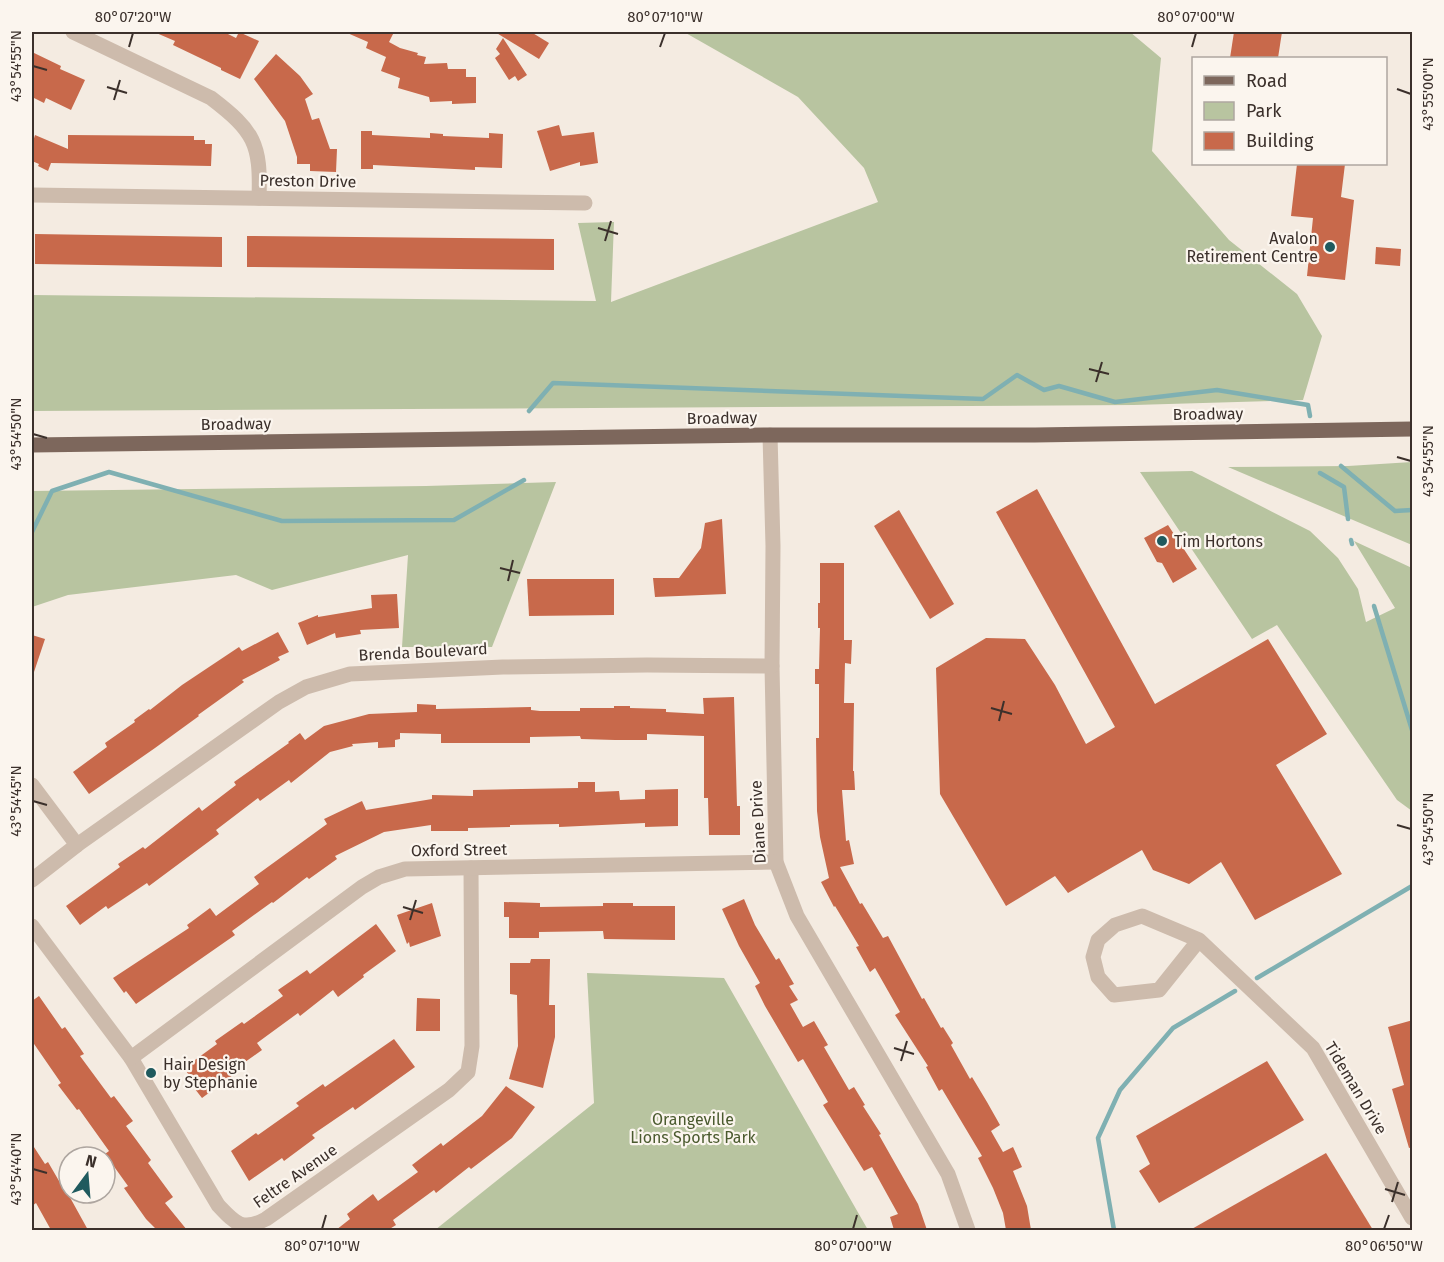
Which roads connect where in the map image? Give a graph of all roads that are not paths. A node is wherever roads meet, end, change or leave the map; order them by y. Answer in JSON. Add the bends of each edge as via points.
{"nodes":[{"id":1,"x":73,"y":32,"type":"edge"},
{"id":2,"x":32,"y":195,"type":"edge"},
{"id":3,"x":259,"y":198,"type":"junction"},
{"id":4,"x":585,"y":203,"type":"dead end"},
{"id":5,"x":1413,"y":429,"type":"edge"},
{"id":6,"x":770,"y":435,"type":"junction"},
{"id":7,"x":32,"y":445,"type":"edge"},
{"id":8,"x":772,"y":666,"type":"junction"},
{"id":9,"x":32,"y":785,"type":"edge"},
{"id":10,"x":77,"y":844,"type":"junction"},
{"id":11,"x":776,"y":862,"type":"junction"},
{"id":12,"x":471,"y":868,"type":"junction"},
{"id":13,"x":32,"y":880,"type":"edge"},
{"id":14,"x":32,"y":926,"type":"edge"},
{"id":15,"x":1199,"y":940,"type":"junction"},
{"id":16,"x":131,"y":1058,"type":"junction"},
{"id":17,"x":1413,"y":1218,"type":"edge"},
{"id":18,"x":968,"y":1230,"type":"edge"}],
"edges":[{"from":1,"to":3,"type":"street","via":[[211,98],[228,111],[256,146]]},
{"from":2,"to":3,"type":"street","name":"Preston Drive"},
{"from":3,"to":4,"type":"street","name":"Preston Drive"},
{"from":5,"to":6,"type":"main road","name":"Broadway"},
{"from":6,"to":7,"type":"main road","name":"Broadway"},
{"from":6,"to":8,"type":"street","name":"Diane Drive"},
{"from":8,"to":10,"type":"street","name":"Brenda Boulevard","via":[[503,667],[350,674],[306,687],[279,702]]},
{"from":8,"to":11,"type":"street","name":"Diane Drive"},
{"from":9,"to":10,"type":"street"},
{"from":10,"to":13,"type":"street","name":"Brenda Boulevard"},
{"from":11,"to":12,"type":"street","name":"Oxford Street"},
{"from":11,"to":18,"type":"street","name":"Diane Drive","via":[[797,916],[948,1174]]},
{"from":12,"to":16,"type":"street","name":"Oxford Street","via":[[405,869],[379,877]]},
{"from":12,"to":16,"type":"street","name":"Feltre Avenue","via":[[472,1046],[468,1072],[449,1090],[266,1219],[243,1226],[218,1205]]},
{"from":14,"to":16,"type":"street","name":"Feltre Avenue"},
{"from":15,"to":15,"type":"street","name":"Tideman Drive","via":[[1142,916],[1115,925],[1098,940],[1093,957],[1098,978],[1113,995],[1159,990]]},
{"from":15,"to":17,"type":"street","name":"Tideman Drive","via":[[1313,1048]]}]}
